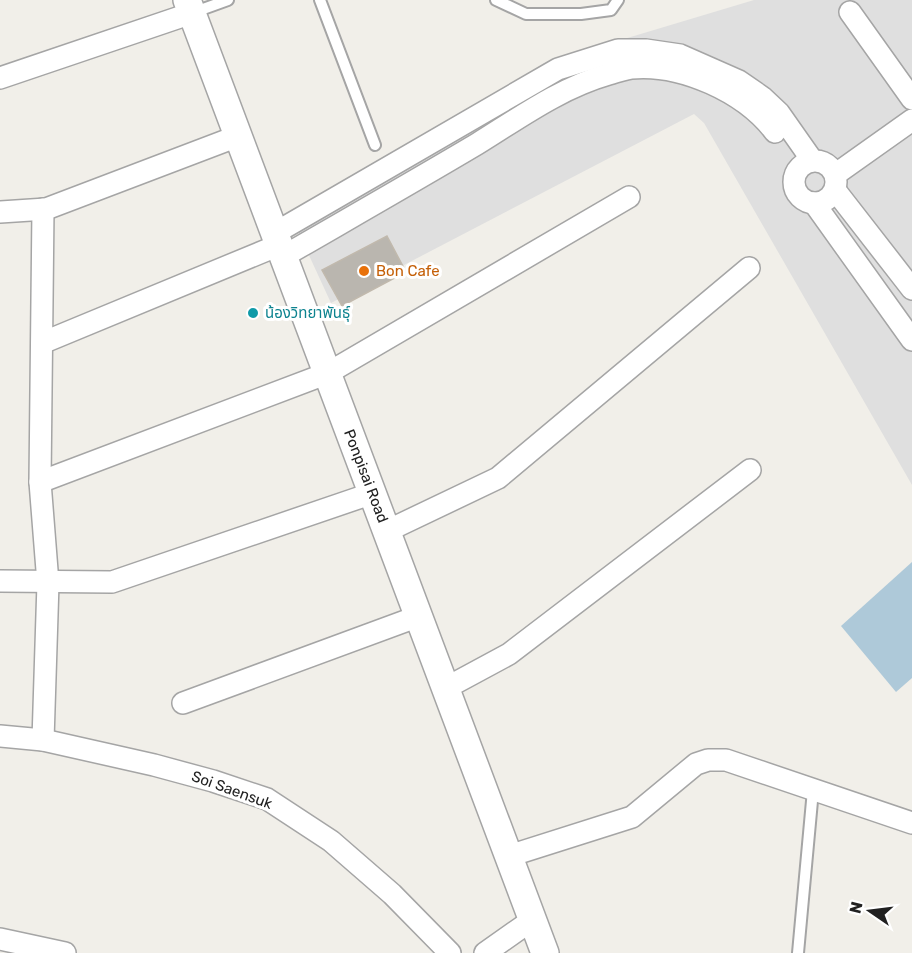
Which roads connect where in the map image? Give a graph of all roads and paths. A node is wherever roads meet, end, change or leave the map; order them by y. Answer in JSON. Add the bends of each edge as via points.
{"nodes":[{"id":1,"x":228,"y":0,"type":"edge"},
{"id":2,"x":320,"y":0,"type":"edge"},
{"id":3,"x":496,"y":0,"type":"edge"},
{"id":4,"x":618,"y":0,"type":"edge"},
{"id":5,"x":189,"y":6,"type":"edge"},
{"id":6,"x":849,"y":12,"type":"dead end"},
{"id":7,"x":0,"y":78,"type":"edge"},
{"id":8,"x":912,"y":99,"type":"edge"},
{"id":9,"x":912,"y":120,"type":"edge"},
{"id":10,"x":238,"y":136,"type":"junction"},
{"id":11,"x":375,"y":145,"type":"dead end"},
{"id":12,"x":807,"y":163,"type":"junction"},
{"id":13,"x":376,"y":174,"type":"junction"},
{"id":14,"x":836,"y":182,"type":"junction"},
{"id":15,"x":388,"y":196,"type":"junction"},
{"id":16,"x":629,"y":197,"type":"dead end"},
{"id":17,"x":814,"y":203,"type":"junction"},
{"id":18,"x":44,"y":209,"type":"junction"},
{"id":19,"x":0,"y":212,"type":"edge"},
{"id":20,"x":279,"y":245,"type":"junction"},
{"id":21,"x":748,"y":268,"type":"dead end"},
{"id":22,"x":912,"y":289,"type":"edge"},
{"id":23,"x":912,"y":295,"type":"edge"},
{"id":24,"x":891,"y":309,"type":"junction"},
{"id":25,"x":912,"y":340,"type":"edge"},
{"id":26,"x":42,"y":343,"type":"junction"},
{"id":27,"x":328,"y":373,"type":"junction"},
{"id":28,"x":750,"y":470,"type":"dead end"},
{"id":29,"x":40,"y":482,"type":"junction"},
{"id":30,"x":373,"y":493,"type":"junction"},
{"id":31,"x":387,"y":531,"type":"junction"},
{"id":32,"x":0,"y":581,"type":"edge"},
{"id":33,"x":48,"y":583,"type":"junction"},
{"id":34,"x":419,"y":616,"type":"junction"},
{"id":35,"x":446,"y":688,"type":"junction"},
{"id":36,"x":183,"y":703,"type":"dead end"},
{"id":37,"x":0,"y":736,"type":"edge"},
{"id":38,"x":43,"y":740,"type":"junction"},
{"id":39,"x":813,"y":790,"type":"junction"},
{"id":40,"x":912,"y":823,"type":"edge"},
{"id":41,"x":509,"y":856,"type":"junction"},
{"id":42,"x":532,"y":920,"type":"junction"},
{"id":43,"x":0,"y":939,"type":"edge"},
{"id":44,"x":64,"y":953,"type":"edge"},
{"id":45,"x":450,"y":953,"type":"edge"},
{"id":46,"x":485,"y":953,"type":"edge"},
{"id":47,"x":545,"y":953,"type":"edge"},
{"id":48,"x":798,"y":953,"type":"edge"}],
"edges":[{"from":1,"to":5,"type":"lane"},
{"from":2,"to":11,"type":"lane"},
{"from":3,"to":4,"type":"lane","via":[[526,14],[581,14],[611,10]]},
{"from":5,"to":7,"type":"street"},
{"from":5,"to":10,"type":"street","name":"Ponpisai Road"},
{"from":6,"to":8,"type":"street"},
{"from":9,"to":14,"type":"street"},
{"from":10,"to":18,"type":"street"},
{"from":10,"to":20,"type":"street","name":"Ponpisai Road"},
{"from":12,"to":13,"type":"street","via":[[779,113],[738,81],[680,55],[618,50],[558,69]]},
{"from":12,"to":14,"type":"street","via":[[823,161],[832,167]]},
{"from":12,"to":15,"type":"street","via":[[766,120],[725,89],[691,76],[654,68],[629,68],[552,97]]},
{"from":12,"to":17,"type":"street","via":[[794,180],[796,191],[804,200]]},
{"from":13,"to":15,"type":"street"},
{"from":13,"to":20,"type":"street"},
{"from":14,"to":17,"type":"street","via":[[826,201]]},
{"from":14,"to":22,"type":"street"},
{"from":15,"to":20,"type":"street"},
{"from":16,"to":27,"type":"street"},
{"from":17,"to":24,"type":"street"},
{"from":18,"to":19,"type":"street"},
{"from":18,"to":26,"type":"street"},
{"from":20,"to":26,"type":"street"},
{"from":20,"to":27,"type":"street","name":"Ponpisai Road"},
{"from":21,"to":31,"type":"street","via":[[498,478]]},
{"from":23,"to":24,"type":"street"},
{"from":24,"to":25,"type":"street"},
{"from":26,"to":29,"type":"street"},
{"from":27,"to":29,"type":"street"},
{"from":27,"to":30,"type":"street","name":"Ponpisai Road"},
{"from":28,"to":35,"type":"street","via":[[509,654]]},
{"from":29,"to":33,"type":"street"},
{"from":30,"to":31,"type":"street","name":"Ponpisai Road"},
{"from":30,"to":33,"type":"street","via":[[112,582]]},
{"from":31,"to":34,"type":"street","name":"Ponpisai Road"},
{"from":32,"to":33,"type":"street"},
{"from":33,"to":38,"type":"street"},
{"from":34,"to":35,"type":"street","name":"Ponpisai Road"},
{"from":34,"to":36,"type":"street"},
{"from":35,"to":41,"type":"street","name":"Ponpisai Road"},
{"from":37,"to":38,"type":"street","name":"Soi Saensuk"},
{"from":38,"to":45,"type":"street","name":"Soi Saensuk","via":[[154,765],[267,799],[331,841],[392,894]]},
{"from":39,"to":40,"type":"street"},
{"from":39,"to":41,"type":"street","via":[[726,760],[708,760],[696,764],[632,817]]},
{"from":39,"to":48,"type":"lane"},
{"from":41,"to":42,"type":"street","name":"Ponpisai Road"},
{"from":42,"to":46,"type":"street"},
{"from":42,"to":47,"type":"street","name":"Ponpisai Road"},
{"from":43,"to":44,"type":"street"}]}
